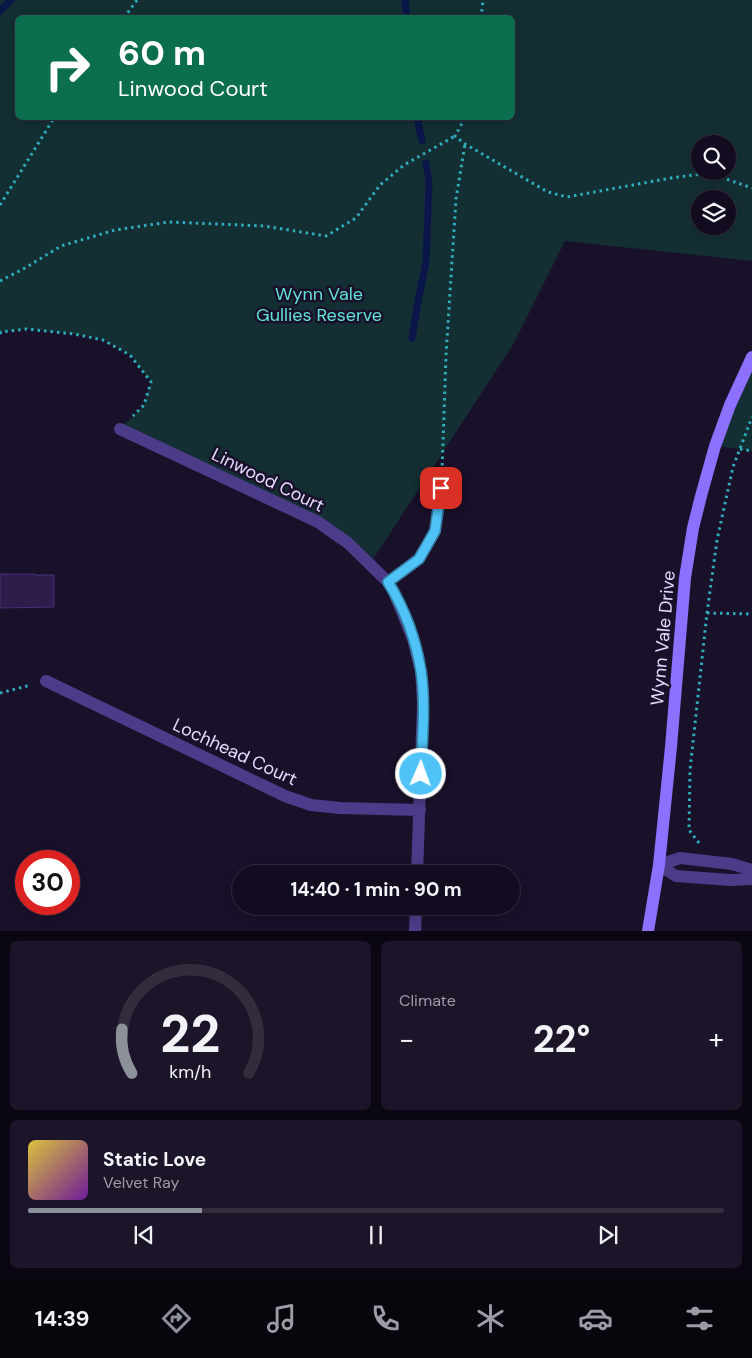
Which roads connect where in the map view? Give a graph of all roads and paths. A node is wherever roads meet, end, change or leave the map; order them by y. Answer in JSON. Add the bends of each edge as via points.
{"nodes":[{"id":1,"x":136,"y":0,"type":"edge"},
{"id":2,"x":483,"y":0,"type":"edge"},
{"id":3,"x":126,"y":15,"type":"edge"},
{"id":4,"x":481,"y":15,"type":"edge"},
{"id":5,"x":53,"y":120,"type":"edge"},
{"id":6,"x":464,"y":120,"type":"edge"},
{"id":7,"x":455,"y":136,"type":"junction"},
{"id":8,"x":465,"y":144,"type":"junction"},
{"id":9,"x":752,"y":188,"type":"edge"},
{"id":10,"x":0,"y":205,"type":"edge"},
{"id":11,"x":0,"y":281,"type":"edge"},
{"id":12,"x":0,"y":334,"type":"edge"},
{"id":13,"x":752,"y":357,"type":"edge"},
{"id":14,"x":752,"y":417,"type":"edge"},
{"id":15,"x":120,"y":428,"type":"joint"},
{"id":16,"x":740,"y":450,"type":"junction"},
{"id":17,"x":752,"y":451,"type":"edge"},
{"id":18,"x":441,"y":488,"type":"joint"},
{"id":19,"x":388,"y":582,"type":"junction"},
{"id":20,"x":707,"y":613,"type":"junction"},
{"id":21,"x":752,"y":614,"type":"edge"},
{"id":22,"x":46,"y":681,"type":"joint"},
{"id":23,"x":0,"y":693,"type":"edge"},
{"id":24,"x":420,"y":810,"type":"junction"},
{"id":25,"x":700,"y":860,"type":"junction"},
{"id":26,"x":417,"y":865,"type":"edge"},
{"id":27,"x":659,"y":866,"type":"junction"},
{"id":28,"x":752,"y":870,"type":"edge"},
{"id":29,"x":752,"y":879,"type":"edge"},
{"id":30,"x":416,"y":915,"type":"edge"},
{"id":31,"x":415,"y":930,"type":"edge"},
{"id":32,"x":648,"y":930,"type":"edge"}],
"edges":[{"from":1,"to":3,"type":"path"},
{"from":2,"to":4,"type":"path"},
{"from":5,"to":10,"type":"path"},
{"from":6,"to":7,"type":"path"},
{"from":7,"to":8,"type":"path"},
{"from":7,"to":11,"type":"path","via":[[404,165],[380,185],[356,218],[326,236],[264,226],[169,222],[115,230],[61,246]]},
{"from":8,"to":9,"type":"path","via":[[548,192],[567,197],[709,173]]},
{"from":8,"to":18,"type":"path","via":[[456,199]]},
{"from":12,"to":15,"type":"path","via":[[26,329],[74,334],[103,340],[130,355],[151,382],[144,405]]},
{"from":13,"to":27,"type":"main road","name":"Wynn Vale Drive","via":[[715,446],[692,537],[685,578]]},
{"from":14,"to":16,"type":"path"},
{"from":15,"to":19,"type":"street","name":"Linwood Court","via":[[318,522],[348,543]]},
{"from":16,"to":17,"type":"path"},
{"from":16,"to":20,"type":"path","via":[[732,467],[717,540]]},
{"from":18,"to":19,"type":"street","via":[[435,531],[419,559]]},
{"from":19,"to":24,"type":"street","name":"Linwood Court","via":[[413,639],[421,671]]},
{"from":20,"to":21,"type":"path"},
{"from":20,"to":25,"type":"path","via":[[690,770],[689,830],[702,848]]},
{"from":22,"to":23,"type":"path"},
{"from":22,"to":24,"type":"street","name":"Lochhead Court","via":[[310,805]]},
{"from":24,"to":26,"type":"street","name":"Linwood Court"},
{"from":25,"to":27,"type":"street","via":[[680,858]]},
{"from":25,"to":28,"type":"street"},
{"from":27,"to":29,"type":"street","via":[[676,876]]},
{"from":27,"to":32,"type":"main road","name":"Wynn Vale Drive"},
{"from":30,"to":31,"type":"street"}]}
